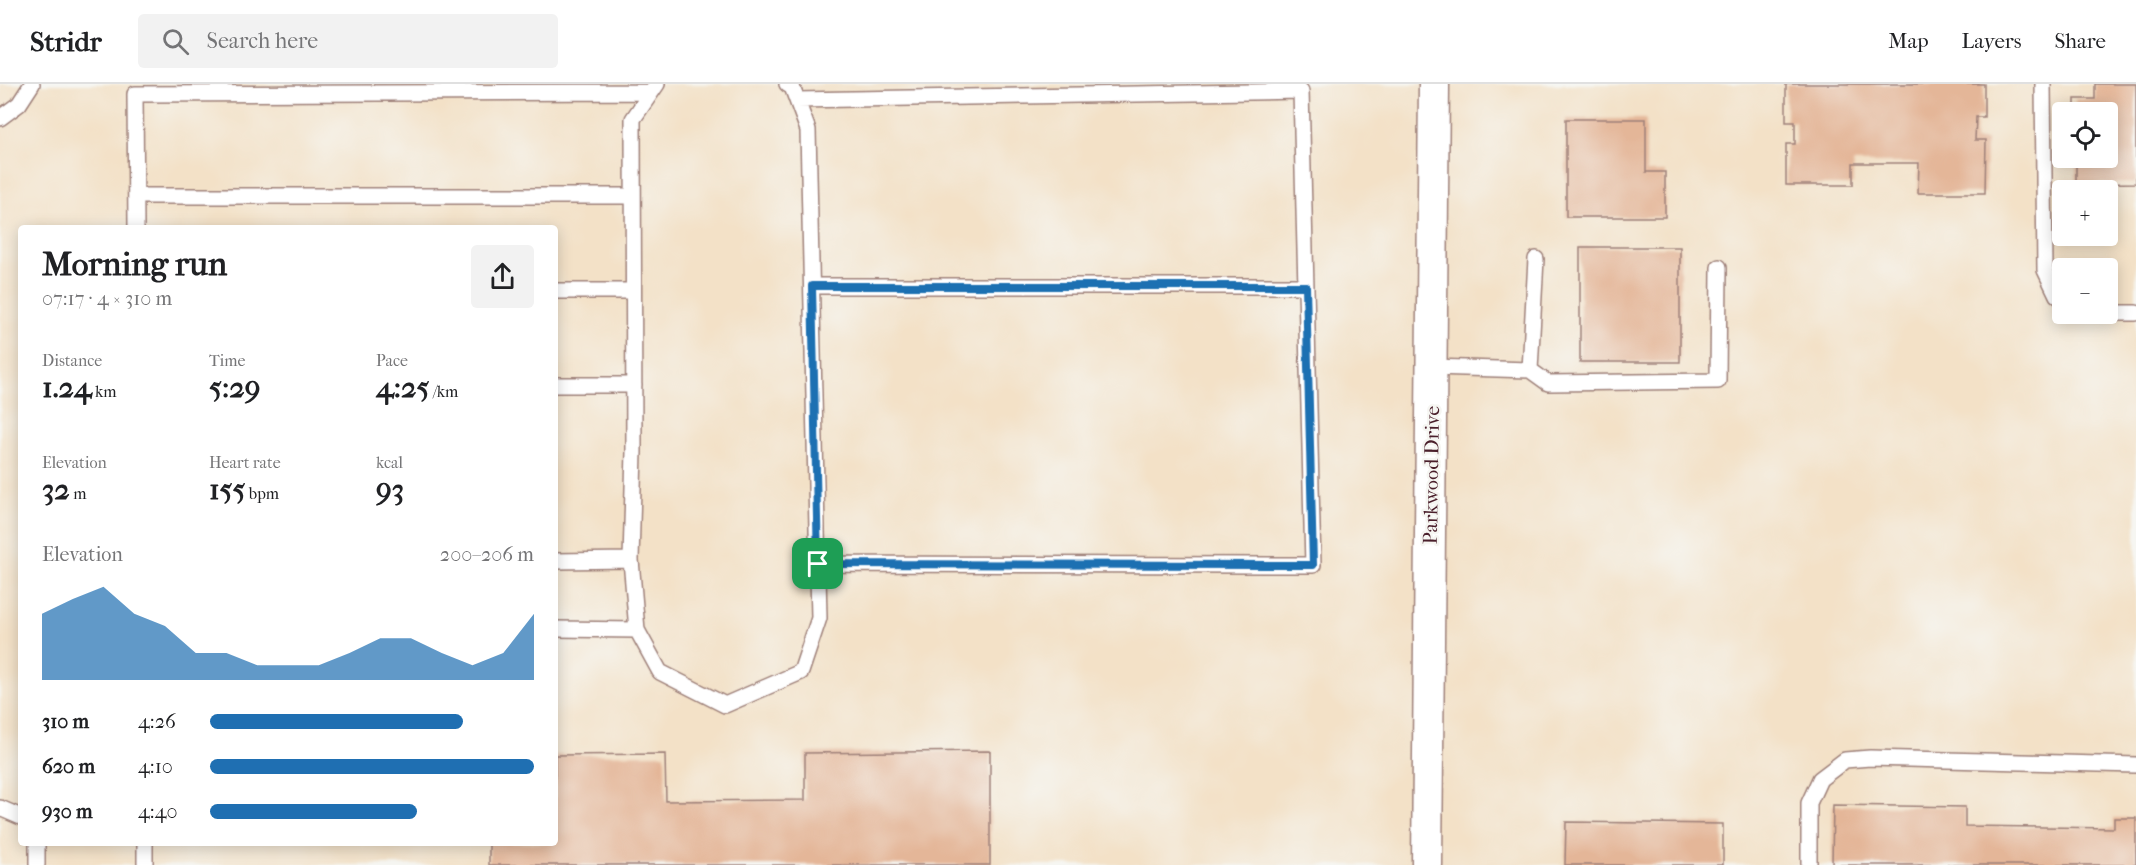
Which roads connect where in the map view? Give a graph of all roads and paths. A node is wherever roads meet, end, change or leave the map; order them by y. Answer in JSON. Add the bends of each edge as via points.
{"nodes":[{"id":1,"x":32,"y":84,"type":"edge"},
{"id":2,"x":787,"y":84,"type":"edge"},
{"id":3,"x":1434,"y":84,"type":"edge"},
{"id":4,"x":2043,"y":84,"type":"edge"},
{"id":5,"x":654,"y":88,"type":"edge"},
{"id":6,"x":797,"y":100,"type":"junction"},
{"id":7,"x":0,"y":118,"type":"edge"},
{"id":8,"x":136,"y":196,"type":"junction"},
{"id":9,"x":633,"y":196,"type":"junction"},
{"id":10,"x":136,"y":225,"type":"edge"},
{"id":11,"x":1536,"y":259,"type":"dead end"},
{"id":12,"x":1719,"y":267,"type":"dead end"},
{"id":13,"x":812,"y":286,"type":"junction"},
{"id":14,"x":1306,"y":286,"type":"junction"},
{"id":15,"x":2052,"y":286,"type":"edge"},
{"id":16,"x":558,"y":291,"type":"edge"},
{"id":17,"x":633,"y":291,"type":"junction"},
{"id":18,"x":2136,"y":313,"type":"edge"},
{"id":19,"x":2118,"y":314,"type":"edge"},
{"id":20,"x":1432,"y":367,"type":"junction"},
{"id":21,"x":1530,"y":369,"type":"junction"},
{"id":22,"x":558,"y":385,"type":"edge"},
{"id":23,"x":634,"y":385,"type":"junction"},
{"id":24,"x":632,"y":560,"type":"junction"},
{"id":25,"x":558,"y":561,"type":"edge"},
{"id":26,"x":818,"y":564,"type":"junction"},
{"id":27,"x":558,"y":629,"type":"edge"},
{"id":28,"x":637,"y":630,"type":"junction"},
{"id":29,"x":2136,"y":765,"type":"edge"},
{"id":30,"x":0,"y":808,"type":"edge"},
{"id":31,"x":18,"y":816,"type":"edge"},
{"id":32,"x":37,"y":846,"type":"edge"},
{"id":33,"x":145,"y":846,"type":"edge"},
{"id":34,"x":37,"y":865,"type":"edge"},
{"id":35,"x":145,"y":865,"type":"edge"},
{"id":36,"x":1427,"y":865,"type":"edge"},
{"id":37,"x":1809,"y":865,"type":"edge"}],
"edges":[{"from":1,"to":7,"type":"lane","via":[[19,104]]},
{"from":2,"to":6,"type":"lane"},
{"from":3,"to":20,"type":"street","name":"Parkwood Drive"},
{"from":4,"to":15,"type":"lane","via":[[2045,270]]},
{"from":5,"to":8,"type":"lane","via":[[135,94]]},
{"from":5,"to":9,"type":"lane","via":[[633,119]]},
{"from":6,"to":13,"type":"lane","via":[[808,130]]},
{"from":6,"to":14,"type":"lane","via":[[1301,91]]},
{"from":8,"to":9,"type":"lane"},
{"from":8,"to":10,"type":"lane"},
{"from":9,"to":17,"type":"lane"},
{"from":11,"to":21,"type":"lane"},
{"from":12,"to":21,"type":"lane","via":[[1718,381],[1548,383]]},
{"from":13,"to":14,"type":"lane"},
{"from":13,"to":26,"type":"lane"},
{"from":14,"to":26,"type":"lane","via":[[1313,565]]},
{"from":16,"to":17,"type":"lane"},
{"from":17,"to":23,"type":"lane"},
{"from":18,"to":19,"type":"lane"},
{"from":20,"to":21,"type":"lane"},
{"from":20,"to":36,"type":"street","name":"Parkwood Drive"},
{"from":22,"to":23,"type":"lane"},
{"from":23,"to":24,"type":"lane"},
{"from":24,"to":25,"type":"lane"},
{"from":24,"to":28,"type":"lane"},
{"from":26,"to":28,"type":"lane","via":[[819,618],[801,672],[725,705],[660,672]]},
{"from":27,"to":28,"type":"lane"},
{"from":29,"to":37,"type":"lane","via":[[1845,760],[1820,779],[1809,803]]},
{"from":30,"to":31,"type":"lane"},
{"from":32,"to":34,"type":"lane"},
{"from":33,"to":35,"type":"lane"}]}
